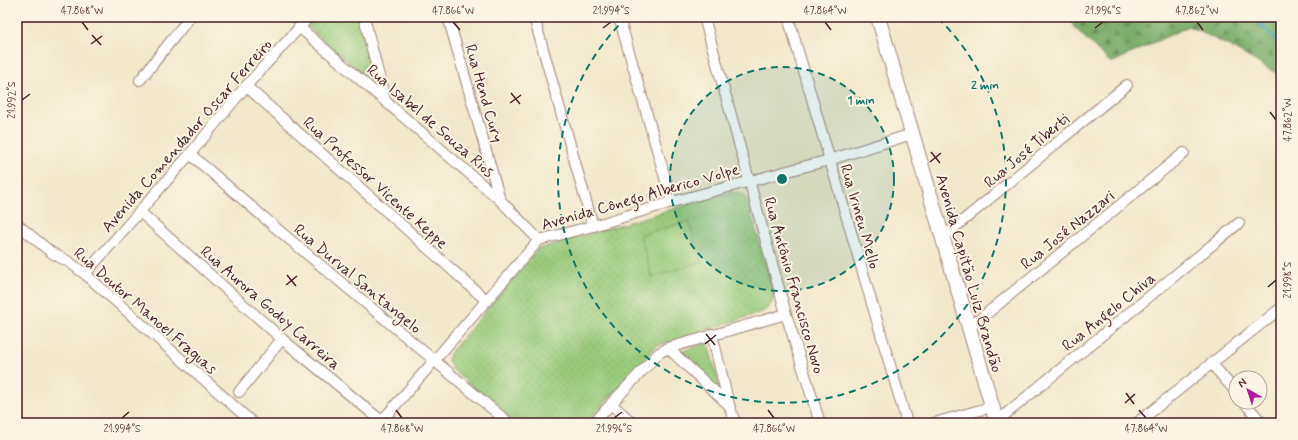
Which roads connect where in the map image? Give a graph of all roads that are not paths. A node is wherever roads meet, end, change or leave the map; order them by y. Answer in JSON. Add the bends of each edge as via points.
{"nodes":[{"id":1,"x":190,"y":17,"type":"edge"},
{"id":2,"x":309,"y":17,"type":"edge"},
{"id":3,"x":364,"y":17,"type":"edge"},
{"id":4,"x":448,"y":17,"type":"edge"},
{"id":5,"x":534,"y":17,"type":"edge"},
{"id":6,"x":619,"y":17,"type":"edge"},
{"id":7,"x":704,"y":17,"type":"edge"},
{"id":8,"x":788,"y":17,"type":"edge"},
{"id":9,"x":878,"y":17,"type":"edge"},
{"id":10,"x":299,"y":27,"type":"junction"},
{"id":11,"x":140,"y":80,"type":"dead end"},
{"id":12,"x":1127,"y":85,"type":"dead end"},
{"id":13,"x":246,"y":86,"type":"junction"},
{"id":14,"x":385,"y":100,"type":"junction"},
{"id":15,"x":912,"y":134,"type":"junction"},
{"id":16,"x":1184,"y":153,"type":"dead end"},
{"id":17,"x":190,"y":154,"type":"junction"},
{"id":18,"x":829,"y":160,"type":"junction"},
{"id":19,"x":749,"y":181,"type":"junction"},
{"id":20,"x":500,"y":200,"type":"junction"},
{"id":21,"x":672,"y":202,"type":"junction"},
{"id":22,"x":140,"y":212,"type":"junction"},
{"id":23,"x":1239,"y":223,"type":"dead end"},
{"id":24,"x":17,"y":224,"type":"edge"},
{"id":25,"x":593,"y":226,"type":"junction"},
{"id":26,"x":943,"y":237,"type":"junction"},
{"id":27,"x":539,"y":240,"type":"junction"},
{"id":28,"x":86,"y":274,"type":"junction"},
{"id":29,"x":487,"y":301,"type":"junction"},
{"id":30,"x":1281,"y":308,"type":"edge"},
{"id":31,"x":786,"y":314,"type":"junction"},
{"id":32,"x":969,"y":328,"type":"junction"},
{"id":33,"x":712,"y":334,"type":"junction"},
{"id":34,"x":282,"y":339,"type":"junction"},
{"id":35,"x":668,"y":348,"type":"junction"},
{"id":36,"x":434,"y":361,"type":"junction"},
{"id":37,"x":1212,"y":364,"type":"junction"},
{"id":38,"x":1228,"y":383,"type":"edge"},
{"id":39,"x":239,"y":392,"type":"dead end"},
{"id":40,"x":611,"y":404,"type":"junction"},
{"id":41,"x":729,"y":405,"type":"junction"},
{"id":42,"x":991,"y":407,"type":"junction"},
{"id":43,"x":1251,"y":410,"type":"edge"},
{"id":44,"x":382,"y":422,"type":"edge"},
{"id":45,"x":996,"y":422,"type":"edge"},
{"id":46,"x":253,"y":423,"type":"edge"},
{"id":47,"x":509,"y":423,"type":"edge"},
{"id":48,"x":594,"y":423,"type":"edge"},
{"id":49,"x":633,"y":423,"type":"edge"},
{"id":50,"x":735,"y":423,"type":"edge"},
{"id":51,"x":820,"y":423,"type":"edge"},
{"id":52,"x":907,"y":423,"type":"edge"},
{"id":53,"x":934,"y":423,"type":"edge"},
{"id":54,"x":1137,"y":423,"type":"edge"},
{"id":55,"x":1262,"y":423,"type":"edge"}],
"edges":[{"from":1,"to":11,"type":"street"},
{"from":2,"to":10,"type":"street","name":"Avenida Comendador Oscar Ferreiro"},
{"from":3,"to":14,"type":"street"},
{"from":4,"to":20,"type":"street","name":"Rua Hend Cury"},
{"from":5,"to":25,"type":"street"},
{"from":6,"to":21,"type":"street"},
{"from":7,"to":19,"type":"street","name":"Rua Antônio Francisco Novo"},
{"from":8,"to":18,"type":"street","name":"Rua Irineu Mello"},
{"from":9,"to":15,"type":"main road","name":"Avenida Capitão Luiz Brandão"},
{"from":10,"to":13,"type":"street","name":"Avenida Comendador Oscar Ferreiro"},
{"from":10,"to":14,"type":"street","name":"Rua Isabel de Souza Rios"},
{"from":12,"to":26,"type":"street","name":"Rua José Tiberti"},
{"from":13,"to":17,"type":"street","name":"Avenida Comendador Oscar Ferreiro"},
{"from":13,"to":29,"type":"street","name":"Rua Professor Vicente Keppe"},
{"from":14,"to":20,"type":"street","name":"Rua Isabel de Souza Rios"},
{"from":15,"to":18,"type":"street","name":"Avenida Cônego Alberico Volpe"},
{"from":15,"to":26,"type":"main road","name":"Avenida Capitão Luiz Brandão"},
{"from":16,"to":32,"type":"street","name":"Rua José Nazzari"},
{"from":17,"to":22,"type":"street","name":"Avenida Comendador Oscar Ferreiro"},
{"from":17,"to":36,"type":"street","name":"Rua Durval Santangelo"},
{"from":18,"to":19,"type":"street","name":"Avenida Cônego Alberico Volpe"},
{"from":18,"to":52,"type":"street","name":"Rua Irineu Mello"},
{"from":19,"to":21,"type":"street","name":"Avenida Cônego Alberico Volpe"},
{"from":19,"to":31,"type":"street","name":"Rua Antônio Francisco Novo"},
{"from":20,"to":27,"type":"street","name":"Rua Isabel de Souza Rios"},
{"from":21,"to":25,"type":"street","name":"Avenida Cônego Alberico Volpe"},
{"from":22,"to":28,"type":"street","name":"Avenida Comendador Oscar Ferreiro"},
{"from":22,"to":34,"type":"street","name":"Rua Aurora Godoy Carreira"},
{"from":23,"to":45,"type":"street","name":"Rua Angelo Chiva"},
{"from":24,"to":28,"type":"street","name":"Rua Doutor Manoel Fraguas","via":[[52,253]]},
{"from":25,"to":27,"type":"street","name":"Avenida Cônego Alberico Volpe"},
{"from":26,"to":32,"type":"main road","name":"Avenida Capitão Luiz Brandão"},
{"from":27,"to":29,"type":"street","name":"Avenida Cônego Alberico Volpe"},
{"from":28,"to":46,"type":"street","name":"Rua Doutor Manoel Fraguas"},
{"from":29,"to":36,"type":"street","name":"Avenida Cônego Alberico Volpe"},
{"from":30,"to":37,"type":"street"},
{"from":31,"to":33,"type":"street"},
{"from":31,"to":51,"type":"street","name":"Rua Antônio Francisco Novo"},
{"from":32,"to":42,"type":"main road","name":"Avenida Capitão Luiz Brandão"},
{"from":33,"to":35,"type":"street"},
{"from":33,"to":41,"type":"street"},
{"from":34,"to":39,"type":"street"},
{"from":34,"to":44,"type":"street","name":"Rua Aurora Godoy Carreira"},
{"from":35,"to":40,"type":"street","via":[[659,353]]},
{"from":35,"to":41,"type":"street"},
{"from":36,"to":44,"type":"street","name":"Avenida Cônego Alberico Volpe"},
{"from":36,"to":47,"type":"street","name":"Rua Durval Santangelo"},
{"from":37,"to":38,"type":"street"},
{"from":37,"to":54,"type":"street"},
{"from":40,"to":48,"type":"street"},
{"from":40,"to":49,"type":"street"},
{"from":41,"to":50,"type":"street"},
{"from":42,"to":45,"type":"main road","name":"Avenida Capitão Luiz Brandão"},
{"from":42,"to":53,"type":"street"},
{"from":43,"to":55,"type":"street"}]}
